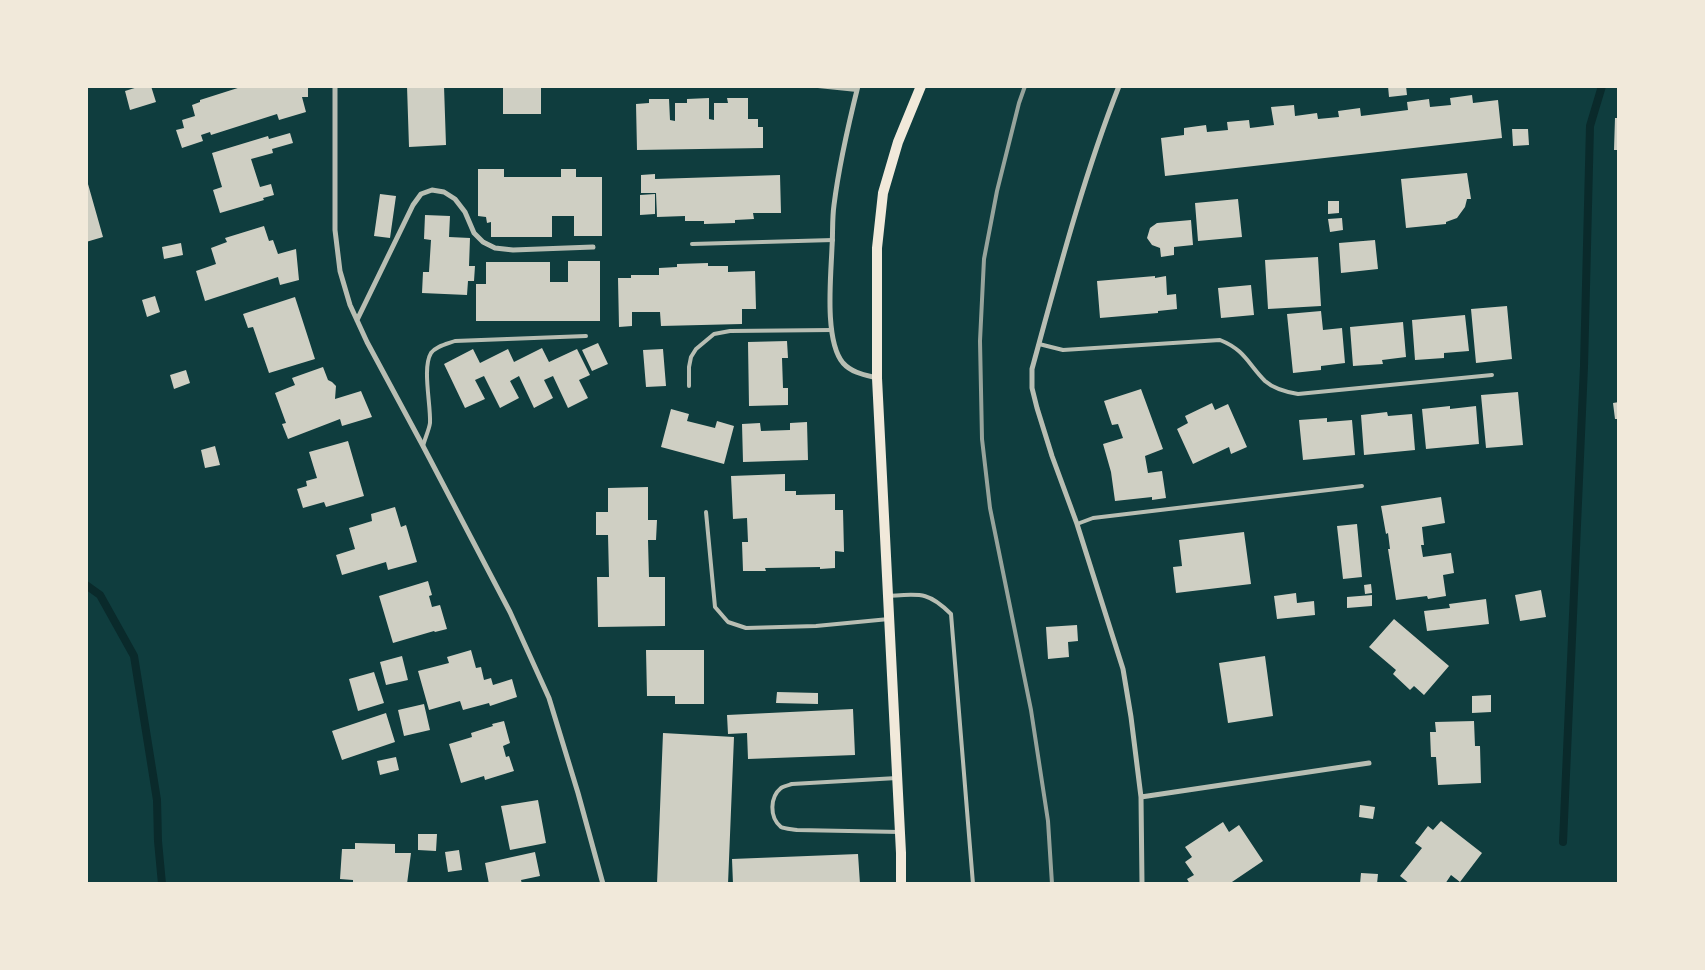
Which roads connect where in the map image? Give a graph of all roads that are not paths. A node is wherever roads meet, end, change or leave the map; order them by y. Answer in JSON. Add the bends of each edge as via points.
{"nodes":[{"id":1,"x":335,"y":86,"type":"edge"},
{"id":2,"x":818,"y":86,"type":"edge"},
{"id":3,"x":922,"y":86,"type":"edge"},
{"id":4,"x":1119,"y":86,"type":"edge"},
{"id":5,"x":857,"y":88,"type":"edge"},
{"id":6,"x":833,"y":240,"type":"junction"},
{"id":7,"x":692,"y":244,"type":"dead end"},
{"id":8,"x":593,"y":248,"type":"dead end"},
{"id":9,"x":357,"y":320,"type":"junction"},
{"id":10,"x":832,"y":330,"type":"junction"},
{"id":11,"x":586,"y":336,"type":"dead end"},
{"id":12,"x":1039,"y":344,"type":"junction"},
{"id":13,"x":1492,"y":375,"type":"dead end"},
{"id":14,"x":877,"y":378,"type":"junction"},
{"id":15,"x":690,"y":386,"type":"dead end"},
{"id":16,"x":424,"y":446,"type":"junction"},
{"id":17,"x":1362,"y":486,"type":"dead end"},
{"id":18,"x":706,"y":512,"type":"dead end"},
{"id":19,"x":1077,"y":524,"type":"junction"},
{"id":20,"x":888,"y":596,"type":"junction"},
{"id":21,"x":889,"y":619,"type":"junction"},
{"id":22,"x":1369,"y":763,"type":"dead end"},
{"id":23,"x":897,"y":778,"type":"junction"},
{"id":24,"x":1141,"y":797,"type":"junction"},
{"id":25,"x":900,"y":832,"type":"junction"},
{"id":26,"x":603,"y":884,"type":"edge"},
{"id":27,"x":901,"y":884,"type":"edge"},
{"id":28,"x":973,"y":884,"type":"edge"},
{"id":29,"x":1142,"y":884,"type":"edge"}],
"edges":[{"from":1,"to":9,"type":"street","via":[[335,230],[340,271]]},
{"from":2,"to":5,"type":"lane"},
{"from":3,"to":14,"type":"main road","via":[[898,142],[883,193],[878,248]]},
{"from":4,"to":12,"type":"street","via":[[1101,132]]},
{"from":5,"to":6,"type":"street","via":[[845,135],[834,208]]},
{"from":6,"to":7,"type":"lane"},
{"from":6,"to":10,"type":"street"},
{"from":8,"to":9,"type":"street","via":[[495,248],[474,233],[455,199],[444,192],[432,190],[421,194],[413,205]]},
{"from":9,"to":16,"type":"street"},
{"from":10,"to":14,"type":"street","via":[[836,349],[844,363],[858,373]]},
{"from":10,"to":15,"type":"lane","via":[[714,334],[696,349],[691,358]]},
{"from":11,"to":16,"type":"lane","via":[[455,341],[432,351],[427,372],[430,424]]},
{"from":12,"to":13,"type":"lane","via":[[1064,350],[1220,340],[1233,345],[1266,382],[1298,394]]},
{"from":12,"to":19,"type":"street","via":[[1032,369],[1032,388]]},
{"from":14,"to":20,"type":"main road"},
{"from":16,"to":26,"type":"street","via":[[510,612],[549,698]]},
{"from":17,"to":19,"type":"lane","via":[[1093,518]]},
{"from":18,"to":21,"type":"lane","via":[[715,607],[728,622],[755,628]]},
{"from":19,"to":24,"type":"street","via":[[1123,669]]},
{"from":20,"to":21,"type":"main road"},
{"from":20,"to":28,"type":"lane","via":[[922,594],[938,601],[951,614]]},
{"from":21,"to":23,"type":"main road"},
{"from":22,"to":24,"type":"street"},
{"from":23,"to":25,"type":"main road"},
{"from":23,"to":25,"type":"lane","via":[[792,784],[774,796],[772,807],[775,820],[783,828]]},
{"from":24,"to":29,"type":"street"},
{"from":25,"to":27,"type":"main road"}]}
